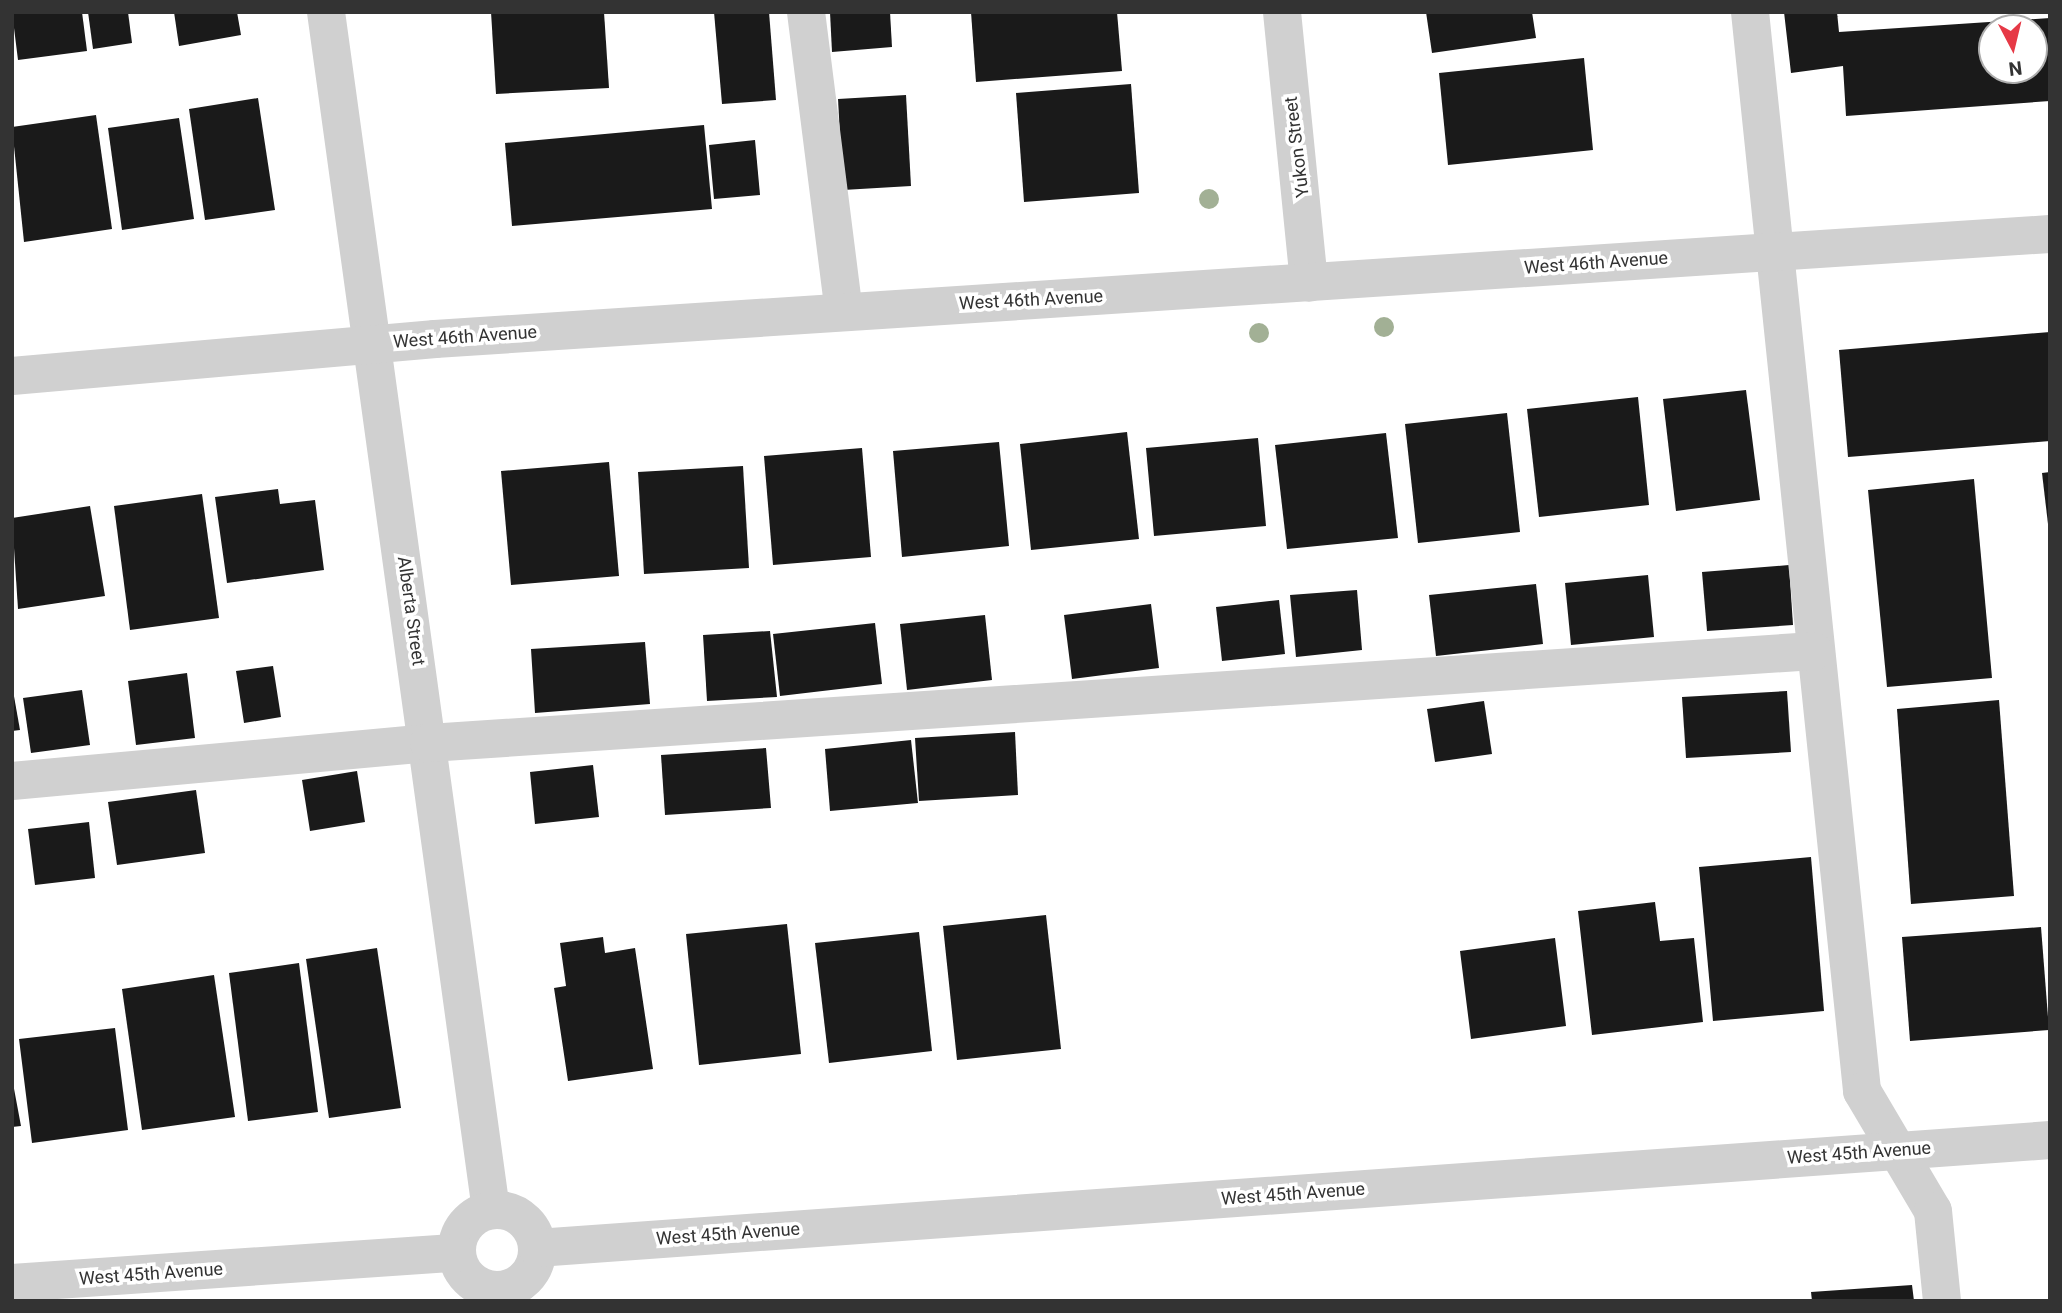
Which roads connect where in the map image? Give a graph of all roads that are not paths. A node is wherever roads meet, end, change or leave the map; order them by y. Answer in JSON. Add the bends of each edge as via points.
{"nodes":[{"id":1,"x":326,"y":12,"type":"edge"},
{"id":2,"x":806,"y":12,"type":"edge"},
{"id":3,"x":1282,"y":12,"type":"edge"},
{"id":4,"x":1750,"y":12,"type":"edge"},
{"id":5,"x":2050,"y":234,"type":"edge"},
{"id":6,"x":1773,"y":250,"type":"junction"},
{"id":7,"x":1309,"y":283,"type":"junction"},
{"id":8,"x":844,"y":311,"type":"junction"},
{"id":9,"x":375,"y":343,"type":"junction"},
{"id":10,"x":12,"y":376,"type":"edge"},
{"id":11,"x":1814,"y":651,"type":"junction"},
{"id":12,"x":429,"y":743,"type":"junction"},
{"id":13,"x":12,"y":781,"type":"edge"},
{"id":14,"x":2050,"y":1140,"type":"edge"},
{"id":15,"x":1897,"y":1150,"type":"junction"},
{"id":16,"x":491,"y":1210,"type":"junction"},
{"id":17,"x":537,"y":1248,"type":"junction"},
{"id":18,"x":457,"y":1253,"type":"junction"},
{"id":19,"x":12,"y":1283,"type":"edge"},
{"id":20,"x":500,"y":1296,"type":"edge"},
{"id":21,"x":1942,"y":1301,"type":"edge"}],
"edges":[{"from":1,"to":9,"type":"street","name":"Alberta Street"},
{"from":2,"to":8,"type":"street"},
{"from":3,"to":7,"type":"street","name":"Yukon Street"},
{"from":4,"to":6,"type":"street"},
{"from":5,"to":6,"type":"street","name":"West 46th Avenue"},
{"from":6,"to":7,"type":"street","name":"West 46th Avenue"},
{"from":6,"to":11,"type":"street"},
{"from":7,"to":8,"type":"street","name":"West 46th Avenue"},
{"from":8,"to":9,"type":"street","name":"West 46th Avenue"},
{"from":9,"to":10,"type":"street","name":"West 46th Avenue"},
{"from":9,"to":12,"type":"street","name":"Alberta Street"},
{"from":11,"to":12,"type":"street"},
{"from":11,"to":15,"type":"street","via":[[1862,1091]]},
{"from":12,"to":13,"type":"street"},
{"from":12,"to":16,"type":"street","name":"Alberta Street"},
{"from":14,"to":15,"type":"street","name":"West 45th Avenue"},
{"from":15,"to":17,"type":"street","name":"West 45th Avenue"},
{"from":15,"to":21,"type":"street","via":[[1933,1211]]},
{"from":16,"to":17,"type":"street","via":[[517,1215]]},
{"from":16,"to":18,"type":"street","via":[[462,1230]]},
{"from":17,"to":20,"type":"street","via":[[531,1272]]},
{"from":18,"to":19,"type":"street","name":"West 45th Avenue"},
{"from":18,"to":20,"type":"street","via":[[466,1276]]}]}
